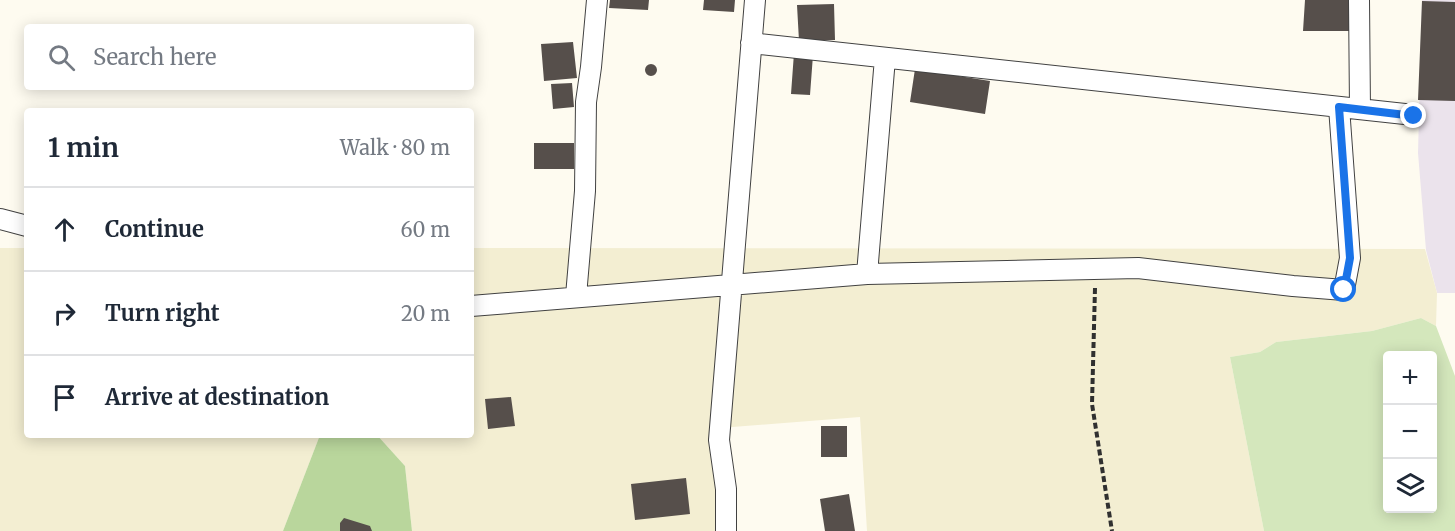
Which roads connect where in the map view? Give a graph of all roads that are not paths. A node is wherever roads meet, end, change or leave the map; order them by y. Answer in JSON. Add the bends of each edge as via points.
{"nodes":[{"id":1,"x":597,"y":0,"type":"edge"},
{"id":2,"x":755,"y":0,"type":"edge"},
{"id":3,"x":1359,"y":0,"type":"edge"},
{"id":4,"x":751,"y":43,"type":"junction"},
{"id":5,"x":885,"y":58,"type":"junction"},
{"id":6,"x":1339,"y":107,"type":"junction"},
{"id":7,"x":1360,"y":110,"type":"junction"},
{"id":8,"x":1414,"y":116,"type":"dead end"},
{"id":9,"x":0,"y":219,"type":"edge"},
{"id":10,"x":24,"y":225,"type":"edge"},
{"id":11,"x":867,"y":274,"type":"junction"},
{"id":12,"x":731,"y":284,"type":"junction"},
{"id":13,"x":576,"y":296,"type":"junction"},
{"id":14,"x":474,"y":306,"type":"edge"},
{"id":15,"x":726,"y":531,"type":"edge"}],
"edges":[{"from":1,"to":13,"type":"street","via":[[586,102],[585,191]]},
{"from":2,"to":4,"type":"street"},
{"from":3,"to":7,"type":"street"},
{"from":4,"to":5,"type":"street"},
{"from":4,"to":12,"type":"street"},
{"from":5,"to":6,"type":"street"},
{"from":5,"to":11,"type":"street"},
{"from":6,"to":7,"type":"street"},
{"from":6,"to":11,"type":"street","via":[[1350,258],[1344,290],[1138,268]]},
{"from":7,"to":8,"type":"street"},
{"from":9,"to":10,"type":"street"},
{"from":11,"to":12,"type":"street"},
{"from":12,"to":13,"type":"street"},
{"from":12,"to":15,"type":"street","via":[[719,440],[726,489]]},
{"from":13,"to":14,"type":"street"}]}
